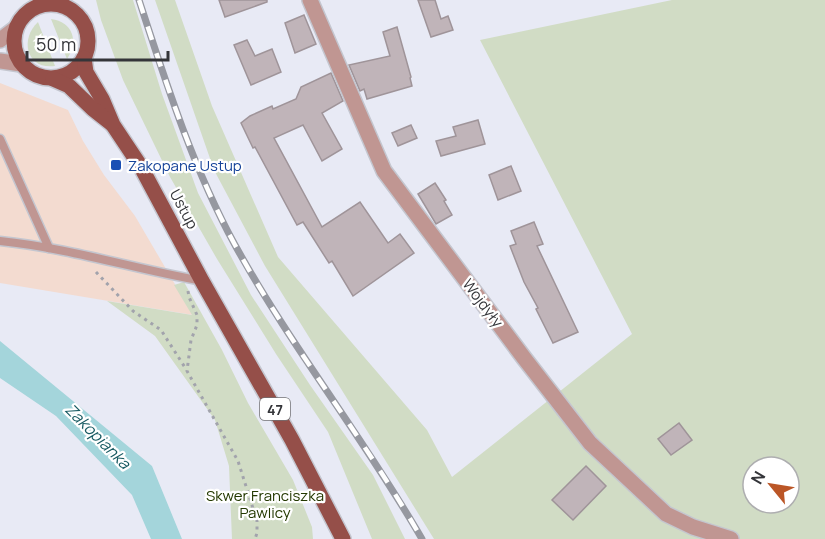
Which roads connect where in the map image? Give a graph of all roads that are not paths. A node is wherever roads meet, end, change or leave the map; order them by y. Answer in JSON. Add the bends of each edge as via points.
{"nodes":[{"id":1,"x":310,"y":0,"type":"edge"},
{"id":2,"x":63,"y":3,"type":"edge"},
{"id":3,"x":33,"y":4,"type":"edge"},
{"id":4,"x":16,"y":28,"type":"junction"},
{"id":5,"x":0,"y":40,"type":"edge"},
{"id":6,"x":84,"y":58,"type":"junction"},
{"id":7,"x":0,"y":61,"type":"edge"},
{"id":8,"x":21,"y":64,"type":"junction"},
{"id":9,"x":53,"y":79,"type":"junction"},
{"id":10,"x":113,"y":125,"type":"junction"},
{"id":11,"x":0,"y":139,"type":"edge"},
{"id":12,"x":0,"y":241,"type":"edge"},
{"id":13,"x":49,"y":248,"type":"junction"},
{"id":14,"x":202,"y":281,"type":"junction"},
{"id":15,"x":343,"y":539,"type":"edge"},
{"id":16,"x":731,"y":539,"type":"edge"}],
"edges":[{"from":1,"to":16,"type":"street","name":"Wojdyły","via":[[384,171],[590,443],[666,514]]},
{"from":2,"to":3,"type":"main road","number":"47"},
{"from":2,"to":6,"type":"main road","number":"47","via":[[79,17],[87,31]]},
{"from":3,"to":4,"type":"main road","number":"47"},
{"from":4,"to":5,"type":"street"},
{"from":4,"to":8,"type":"main road","via":[[13,46]]},
{"from":6,"to":9,"type":"main road","via":[[72,71]]},
{"from":6,"to":10,"type":"main road","name":"Ustup","number":"47","via":[[86,72]]},
{"from":7,"to":8,"type":"street"},
{"from":8,"to":9,"type":"main road","number":"47","via":[[38,76]]},
{"from":9,"to":10,"type":"main road","name":"Ustup","number":"47","via":[[69,86]]},
{"from":10,"to":14,"type":"main road","name":"Ustup","number":"47","via":[[141,167]]},
{"from":11,"to":13,"type":"lane"},
{"from":12,"to":13,"type":"lane"},
{"from":13,"to":14,"type":"lane"},
{"from":14,"to":15,"type":"main road","number":"47"}]}
